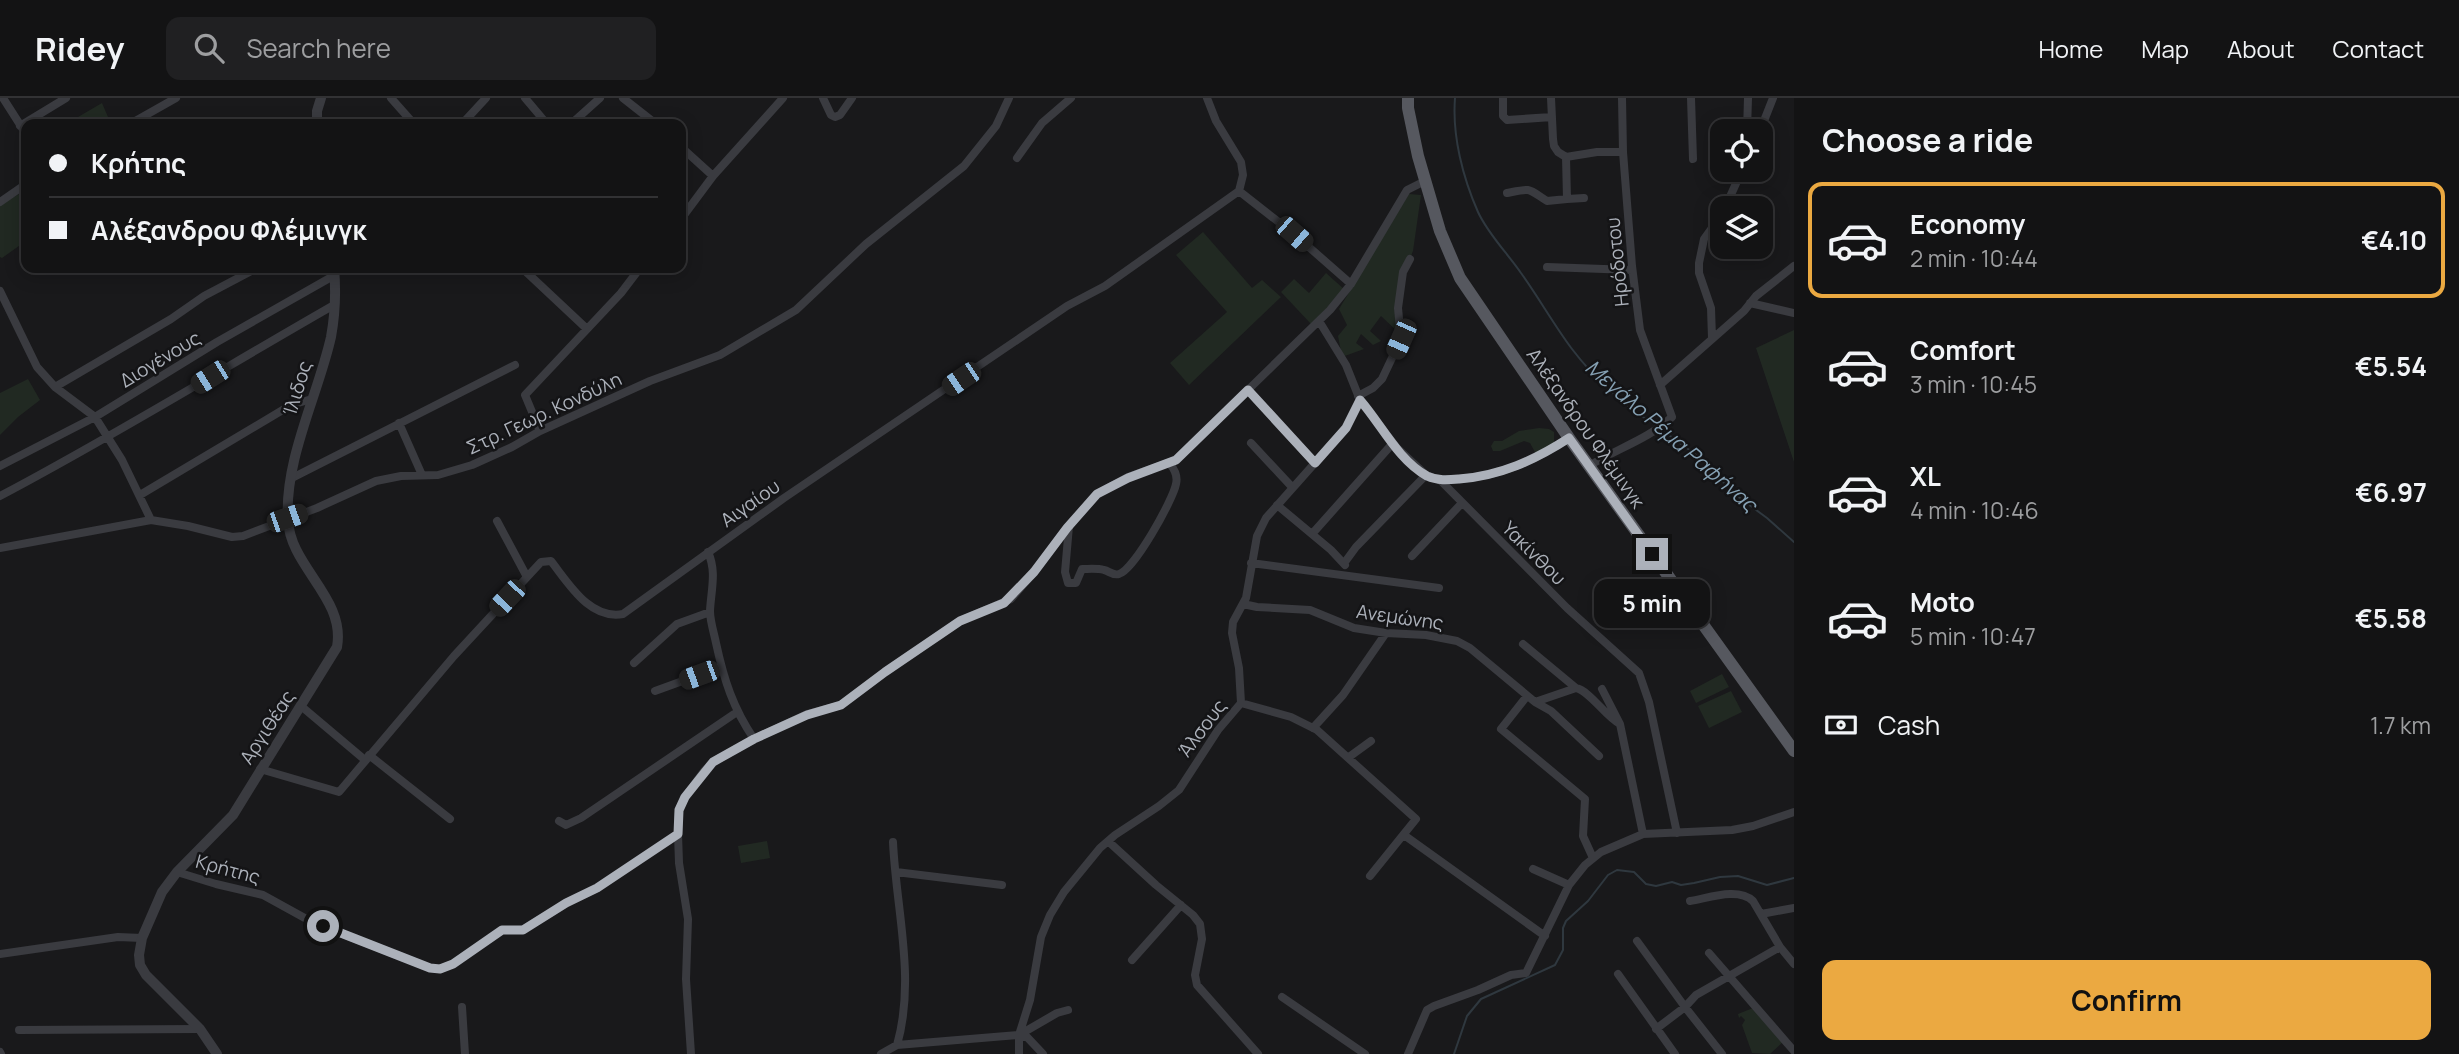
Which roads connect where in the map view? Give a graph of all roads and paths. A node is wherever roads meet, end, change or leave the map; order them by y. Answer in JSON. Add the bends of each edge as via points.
{"nodes":[{"id":1,"x":3,"y":98,"type":"edge"},
{"id":2,"x":66,"y":98,"type":"edge"},
{"id":3,"x":176,"y":98,"type":"edge"},
{"id":4,"x":320,"y":98,"type":"edge"},
{"id":5,"x":391,"y":98,"type":"edge"},
{"id":6,"x":486,"y":98,"type":"edge"},
{"id":7,"x":525,"y":98,"type":"edge"},
{"id":8,"x":600,"y":98,"type":"edge"},
{"id":9,"x":623,"y":98,"type":"edge"},
{"id":10,"x":783,"y":98,"type":"edge"},
{"id":11,"x":823,"y":98,"type":"edge"},
{"id":12,"x":852,"y":98,"type":"edge"},
{"id":13,"x":1009,"y":98,"type":"edge"},
{"id":14,"x":1072,"y":98,"type":"edge"},
{"id":15,"x":1207,"y":98,"type":"edge"},
{"id":16,"x":1408,"y":98,"type":"edge"},
{"id":17,"x":1503,"y":98,"type":"edge"},
{"id":18,"x":1551,"y":98,"type":"edge"},
{"id":19,"x":1622,"y":98,"type":"edge"},
{"id":20,"x":1691,"y":98,"type":"edge"},
{"id":21,"x":1748,"y":98,"type":"edge"},
{"id":22,"x":1773,"y":98,"type":"edge"},
{"id":23,"x":1552,"y":117,"type":"junction"},
{"id":24,"x":32,"y":119,"type":"edge"},
{"id":25,"x":139,"y":119,"type":"edge"},
{"id":26,"x":318,"y":119,"type":"edge"},
{"id":27,"x":410,"y":119,"type":"edge"},
{"id":28,"x":467,"y":119,"type":"edge"},
{"id":29,"x":543,"y":119,"type":"edge"},
{"id":30,"x":577,"y":119,"type":"edge"},
{"id":31,"x":650,"y":119,"type":"edge"},
{"id":32,"x":1747,"y":119,"type":"edge"},
{"id":33,"x":1765,"y":119,"type":"edge"},
{"id":34,"x":20,"y":126,"type":"edge"},
{"id":35,"x":686,"y":152,"type":"edge"},
{"id":36,"x":1623,"y":152,"type":"junction"},
{"id":37,"x":1566,"y":157,"type":"junction"},
{"id":38,"x":1017,"y":159,"type":"dead end"},
{"id":39,"x":1693,"y":159,"type":"dead end"},
{"id":40,"x":713,"y":176,"type":"junction"},
{"id":41,"x":1425,"y":181,"type":"junction"},
{"id":42,"x":21,"y":187,"type":"edge"},
{"id":43,"x":1239,"y":191,"type":"junction"},
{"id":44,"x":1507,"y":193,"type":"dead end"},
{"id":45,"x":1584,"y":198,"type":"dead end"},
{"id":46,"x":1567,"y":199,"type":"junction"},
{"id":47,"x":0,"y":202,"type":"edge"},
{"id":48,"x":686,"y":212,"type":"edge"},
{"id":49,"x":1710,"y":231,"type":"edge"},
{"id":50,"x":1410,"y":260,"type":"dead end"},
{"id":51,"x":1794,"y":265,"type":"edge"},
{"id":52,"x":1547,"y":267,"type":"dead end"},
{"id":53,"x":1632,"y":270,"type":"junction"},
{"id":54,"x":248,"y":273,"type":"edge"},
{"id":55,"x":333,"y":273,"type":"edge"},
{"id":56,"x":335,"y":273,"type":"edge"},
{"id":57,"x":527,"y":273,"type":"edge"},
{"id":58,"x":636,"y":273,"type":"edge"},
{"id":59,"x":1350,"y":284,"type":"junction"},
{"id":60,"x":0,"y":291,"type":"edge"},
{"id":61,"x":1750,"y":303,"type":"junction"},
{"id":62,"x":334,"y":305,"type":"junction"},
{"id":63,"x":1794,"y":313,"type":"edge"},
{"id":64,"x":1319,"y":321,"type":"junction"},
{"id":65,"x":587,"y":329,"type":"junction"},
{"id":66,"x":1712,"y":338,"type":"junction"},
{"id":67,"x":515,"y":365,"type":"dead end"},
{"id":68,"x":1660,"y":384,"type":"junction"},
{"id":69,"x":55,"y":387,"type":"junction"},
{"id":70,"x":1248,"y":390,"type":"junction"},
{"id":71,"x":1359,"y":398,"type":"junction"},
{"id":72,"x":312,"y":399,"type":"junction"},
{"id":73,"x":95,"y":417,"type":"junction"},
{"id":74,"x":399,"y":423,"type":"junction"},
{"id":75,"x":540,"y":431,"type":"junction"},
{"id":76,"x":108,"y":438,"type":"junction"},
{"id":77,"x":1569,"y":438,"type":"junction"},
{"id":78,"x":1251,"y":443,"type":"dead end"},
{"id":79,"x":1393,"y":443,"type":"junction"},
{"id":80,"x":1315,"y":463,"type":"junction"},
{"id":81,"x":1170,"y":464,"type":"junction"},
{"id":82,"x":0,"y":466,"type":"edge"},
{"id":83,"x":1589,"y":466,"type":"junction"},
{"id":84,"x":422,"y":475,"type":"junction"},
{"id":85,"x":1426,"y":475,"type":"junction"},
{"id":86,"x":292,"y":478,"type":"junction"},
{"id":87,"x":1440,"y":480,"type":"junction"},
{"id":88,"x":1292,"y":487,"type":"junction"},
{"id":89,"x":140,"y":495,"type":"junction"},
{"id":90,"x":0,"y":496,"type":"edge"},
{"id":91,"x":1462,"y":503,"type":"junction"},
{"id":92,"x":1277,"y":505,"type":"junction"},
{"id":93,"x":287,"y":518,"type":"junction"},
{"id":94,"x":151,"y":520,"type":"junction"},
{"id":95,"x":497,"y":521,"type":"dead end"},
{"id":96,"x":1069,"y":526,"type":"junction"},
{"id":97,"x":1312,"y":534,"type":"junction"},
{"id":98,"x":0,"y":548,"type":"edge"},
{"id":99,"x":708,"y":552,"type":"junction"},
{"id":100,"x":1412,"y":556,"type":"dead end"},
{"id":101,"x":1345,"y":562,"type":"junction"},
{"id":102,"x":1251,"y":563,"type":"junction"},
{"id":103,"x":1343,"y":575,"type":"junction"},
{"id":104,"x":527,"y":577,"type":"junction"},
{"id":105,"x":1439,"y":588,"type":"dead end"},
{"id":106,"x":1243,"y":604,"type":"junction"},
{"id":107,"x":710,"y":612,"type":"junction"},
{"id":108,"x":1385,"y":633,"type":"junction"},
{"id":109,"x":1522,"y":644,"type":"dead end"},
{"id":110,"x":634,"y":663,"type":"dead end"},
{"id":111,"x":721,"y":667,"type":"junction"},
{"id":112,"x":1576,"y":688,"type":"junction"},
{"id":113,"x":1602,"y":689,"type":"dead end"},
{"id":114,"x":654,"y":691,"type":"dead end"},
{"id":115,"x":1527,"y":696,"type":"junction"},
{"id":116,"x":1535,"y":702,"type":"junction"},
{"id":117,"x":1241,"y":703,"type":"junction"},
{"id":118,"x":301,"y":706,"type":"junction"},
{"id":119,"x":737,"y":712,"type":"junction"},
{"id":120,"x":1620,"y":724,"type":"junction"},
{"id":121,"x":1313,"y":728,"type":"junction"},
{"id":122,"x":754,"y":739,"type":"junction"},
{"id":123,"x":1371,"y":741,"type":"dead end"},
{"id":124,"x":1794,"y":751,"type":"edge"},
{"id":125,"x":1599,"y":756,"type":"dead end"},
{"id":126,"x":1349,"y":757,"type":"junction"},
{"id":127,"x":367,"y":758,"type":"junction"},
{"id":128,"x":260,"y":769,"type":"junction"},
{"id":129,"x":1794,"y":812,"type":"edge"},
{"id":130,"x":450,"y":819,"type":"dead end"},
{"id":131,"x":559,"y":821,"type":"dead end"},
{"id":132,"x":1677,"y":833,"type":"junction"},
{"id":133,"x":678,"y":834,"type":"junction"},
{"id":134,"x":1643,"y":834,"type":"junction"},
{"id":135,"x":1404,"y":835,"type":"junction"},
{"id":136,"x":893,"y":842,"type":"dead end"},
{"id":137,"x":1109,"y":842,"type":"junction"},
{"id":138,"x":1593,"y":858,"type":"junction"},
{"id":139,"x":1533,"y":869,"type":"dead end"},
{"id":140,"x":177,"y":872,"type":"junction"},
{"id":141,"x":896,"y":872,"type":"junction"},
{"id":142,"x":1370,"y":876,"type":"dead end"},
{"id":143,"x":1002,"y":885,"type":"dead end"},
{"id":144,"x":1569,"y":885,"type":"junction"},
{"id":145,"x":1690,"y":901,"type":"dead end"},
{"id":146,"x":1181,"y":905,"type":"junction"},
{"id":147,"x":1794,"y":908,"type":"edge"},
{"id":148,"x":1760,"y":914,"type":"junction"},
{"id":149,"x":1545,"y":936,"type":"junction"},
{"id":150,"x":142,"y":938,"type":"junction"},
{"id":151,"x":1637,"y":941,"type":"dead end"},
{"id":152,"x":1780,"y":947,"type":"junction"},
{"id":153,"x":1709,"y":953,"type":"dead end"},
{"id":154,"x":0,"y":954,"type":"edge"},
{"id":155,"x":1132,"y":960,"type":"dead end"},
{"id":156,"x":1794,"y":964,"type":"edge"},
{"id":157,"x":1618,"y":974,"type":"dead end"},
{"id":158,"x":1728,"y":976,"type":"junction"},
{"id":159,"x":1282,"y":997,"type":"dead end"},
{"id":160,"x":462,"y":1007,"type":"dead end"},
{"id":161,"x":1685,"y":1007,"type":"junction"},
{"id":162,"x":1068,"y":1010,"type":"dead end"},
{"id":163,"x":1656,"y":1028,"type":"junction"},
{"id":164,"x":200,"y":1029,"type":"junction"},
{"id":165,"x":19,"y":1030,"type":"dead end"},
{"id":166,"x":1019,"y":1035,"type":"junction"},
{"id":167,"x":897,"y":1045,"type":"junction"},
{"id":168,"x":1794,"y":1051,"type":"edge"},
{"id":169,"x":217,"y":1054,"type":"edge"},
{"id":170,"x":465,"y":1054,"type":"edge"},
{"id":171,"x":691,"y":1054,"type":"edge"},
{"id":172,"x":881,"y":1054,"type":"edge"},
{"id":173,"x":1018,"y":1054,"type":"edge"},
{"id":174,"x":1043,"y":1054,"type":"edge"},
{"id":175,"x":1258,"y":1054,"type":"edge"},
{"id":176,"x":1365,"y":1054,"type":"edge"},
{"id":177,"x":1408,"y":1054,"type":"edge"},
{"id":178,"x":1675,"y":1054,"type":"edge"},
{"id":179,"x":1722,"y":1054,"type":"edge"}],
"edges":[{"from":1,"to":34,"type":"street"},
{"from":2,"to":24,"type":"street"},
{"from":3,"to":25,"type":"street"},
{"from":4,"to":26,"type":"street"},
{"from":5,"to":27,"type":"street"},
{"from":6,"to":28,"type":"street"},
{"from":7,"to":29,"type":"street"},
{"from":8,"to":30,"type":"street"},
{"from":9,"to":31,"type":"street"},
{"from":10,"to":40,"type":"street"},
{"from":11,"to":12,"type":"street","via":[[835,117]]},
{"from":13,"to":75,"type":"street","name":"Στρ. Γεωρ. Κονδύλη","via":[[996,126],[964,166],[866,244],[796,310],[720,355]]},
{"from":14,"to":38,"type":"street","via":[[1042,123]]},
{"from":15,"to":43,"type":"street","via":[[1241,162]]},
{"from":16,"to":41,"type":"main road","name":"Αλέξανδρου Φλέμινγκ"},
{"from":17,"to":23,"type":"street","via":[[1507,120]]},
{"from":18,"to":23,"type":"street"},
{"from":19,"to":36,"type":"street","name":"Ηρόδοτου"},
{"from":20,"to":39,"type":"street"},
{"from":21,"to":32,"type":"street"},
{"from":22,"to":33,"type":"street"},
{"from":23,"to":37,"type":"street","via":[[1554,146]]},
{"from":35,"to":40,"type":"street"},
{"from":36,"to":37,"type":"street"},
{"from":36,"to":53,"type":"street","name":"Ηρόδοτου"},
{"from":37,"to":46,"type":"street"},
{"from":40,"to":48,"type":"street"},
{"from":41,"to":59,"type":"street","via":[[1407,190]]},
{"from":41,"to":77,"type":"main road","name":"Αλέξανδρου Φλέμινγκ","via":[[1445,247],[1460,278]]},
{"from":42,"to":47,"type":"street"},
{"from":43,"to":59,"type":"street"},
{"from":43,"to":99,"type":"street","name":"Αιγαίου"},
{"from":44,"to":46,"type":"street","via":[[1528,189],[1547,201]]},
{"from":45,"to":46,"type":"street"},
{"from":49,"to":66,"type":"street","via":[[1704,239],[1699,273],[1711,308]]},
{"from":50,"to":71,"type":"street","via":[[1404,268],[1398,308],[1401,339],[1382,379]]},
{"from":51,"to":61,"type":"street"},
{"from":52,"to":53,"type":"street"},
{"from":53,"to":68,"type":"street","name":"Ηρόδοτου","via":[[1640,330]]},
{"from":54,"to":69,"type":"street"},
{"from":55,"to":73,"type":"street","name":"Διογένους"},
{"from":56,"to":62,"type":"street","name":"Ίλιδος"},
{"from":57,"to":65,"type":"street"},
{"from":58,"to":65,"type":"street"},
{"from":59,"to":64,"type":"street"},
{"from":60,"to":69,"type":"street","via":[[37,367]]},
{"from":61,"to":63,"type":"street"},
{"from":61,"to":66,"type":"street"},
{"from":62,"to":72,"type":"street","name":"Ίλιδος","via":[[330,339]]},
{"from":62,"to":76,"type":"street"},
{"from":64,"to":70,"type":"street"},
{"from":64,"to":71,"type":"street","name":"Υακίνθου","via":[[1346,365]]},
{"from":65,"to":75,"type":"street","via":[[525,394]]},
{"from":66,"to":68,"type":"street"},
{"from":67,"to":74,"type":"street"},
{"from":68,"to":83,"type":"street","name":"Ηρόδοτου","via":[[1672,417]]},
{"from":69,"to":73,"type":"street"},
{"from":70,"to":80,"type":"street"},
{"from":70,"to":81,"type":"street"},
{"from":71,"to":79,"type":"street","name":"Υακίνθου"},
{"from":71,"to":80,"type":"street","name":"Άλσους","via":[[1346,428]]},
{"from":72,"to":86,"type":"street","name":"Ίλιδος"},
{"from":72,"to":89,"type":"street","via":[[291,405]]},
{"from":73,"to":76,"type":"street"},
{"from":73,"to":82,"type":"street","name":"Διογένους"},
{"from":74,"to":84,"type":"street"},
{"from":74,"to":86,"type":"street"},
{"from":75,"to":84,"type":"street","name":"Στρ. Γεωρ. Κονδύλη","via":[[472,465]]},
{"from":76,"to":89,"type":"street"},
{"from":76,"to":90,"type":"street"},
{"from":77,"to":83,"type":"main road","name":"Αλέξανδρου Φλέμινγκ"},
{"from":77,"to":87,"type":"street","via":[[1495,474]]},
{"from":78,"to":88,"type":"street"},
{"from":79,"to":85,"type":"street","name":"Υακίνθου"},
{"from":79,"to":97,"type":"street"},
{"from":80,"to":88,"type":"street","name":"Άλσους"},
{"from":81,"to":96,"type":"street","via":[[1108,486]]},
{"from":81,"to":96,"type":"street","via":[[1176,474],[1175,489],[1136,560],[1119,574],[1082,569],[1076,583],[1068,583]]},
{"from":83,"to":124,"type":"main road","name":"Αλέξανδρου Φλέμινγκ"},
{"from":84,"to":93,"type":"street","name":"Στρ. Γεωρ. Κονδύλη","via":[[376,481]]},
{"from":85,"to":87,"type":"street","name":"Υακίνθου"},
{"from":85,"to":101,"type":"street"},
{"from":86,"to":93,"type":"street","name":"Ίλιδος"},
{"from":87,"to":91,"type":"street","name":"Υακίνθου"},
{"from":88,"to":92,"type":"street","name":"Άλσους"},
{"from":89,"to":94,"type":"street"},
{"from":91,"to":100,"type":"street"},
{"from":91,"to":132,"type":"street","name":"Υακίνθου","via":[[1639,673]]},
{"from":92,"to":97,"type":"street"},
{"from":92,"to":102,"type":"street","name":"Άλσους","via":[[1261,524]]},
{"from":93,"to":94,"type":"street","name":"Στρ. Γεωρ. Κονδύλη","via":[[243,537]]},
{"from":93,"to":118,"type":"street","name":"Αργιθέας","via":[[294,542],[337,618],[340,633],[331,659]]},
{"from":94,"to":98,"type":"street","name":"Στρ. Γεωρ. Κονδύλη"},
{"from":95,"to":104,"type":"street"},
{"from":96,"to":122,"type":"street","via":[[1004,603],[960,621],[841,705]]},
{"from":97,"to":101,"type":"street"},
{"from":99,"to":104,"type":"street","name":"Αιγαίου","via":[[623,614],[612,616],[578,596],[551,562],[541,562]]},
{"from":99,"to":107,"type":"street","via":[[713,593]]},
{"from":101,"to":103,"type":"street"},
{"from":102,"to":103,"type":"street"},
{"from":102,"to":106,"type":"street","name":"Άλσους"},
{"from":103,"to":105,"type":"street"},
{"from":104,"to":127,"type":"street","name":"Αιγαίου"},
{"from":106,"to":108,"type":"street","name":"Ανεμώνης","via":[[1310,610],[1354,628]]},
{"from":106,"to":117,"type":"street","name":"Άλσους","via":[[1232,633]]},
{"from":107,"to":110,"type":"street","via":[[677,624]]},
{"from":107,"to":111,"type":"street"},
{"from":108,"to":115,"type":"street","name":"Ανεμώνης","via":[[1426,635],[1464,644]]},
{"from":108,"to":121,"type":"street","via":[[1343,695]]},
{"from":109,"to":112,"type":"street"},
{"from":111,"to":114,"type":"street"},
{"from":111,"to":119,"type":"street"},
{"from":112,"to":116,"type":"street"},
{"from":112,"to":120,"type":"street"},
{"from":113,"to":120,"type":"street"},
{"from":115,"to":116,"type":"street","name":"Ανεμώνης"},
{"from":115,"to":138,"type":"street","via":[[1501,729],[1585,799],[1583,836]]},
{"from":116,"to":125,"type":"street","name":"Ανεμώνης"},
{"from":117,"to":121,"type":"street","via":[[1292,717]]},
{"from":117,"to":137,"type":"street","name":"Άλσους","via":[[1179,790]]},
{"from":118,"to":127,"type":"street"},
{"from":118,"to":128,"type":"street","name":"Αργιθέας"},
{"from":119,"to":122,"type":"street"},
{"from":119,"to":131,"type":"street","via":[[581,818],[566,825]]},
{"from":120,"to":134,"type":"street"},
{"from":121,"to":126,"type":"street"},
{"from":122,"to":133,"type":"street","via":[[713,762],[698,779],[679,810]]},
{"from":123,"to":126,"type":"street"},
{"from":126,"to":135,"type":"street","via":[[1416,819]]},
{"from":127,"to":128,"type":"street","name":"Αιγαίου","via":[[339,792]]},
{"from":127,"to":130,"type":"street"},
{"from":128,"to":140,"type":"street","name":"Αργιθέας","via":[[233,814]]},
{"from":129,"to":132,"type":"street","via":[[1732,830]]},
{"from":132,"to":134,"type":"street"},
{"from":133,"to":140,"type":"street","name":"Κρήτης","via":[[523,930],[495,933],[440,969],[312,922],[263,895]]},
{"from":133,"to":171,"type":"street","via":[[688,919]]},
{"from":134,"to":138,"type":"street"},
{"from":135,"to":142,"type":"street"},
{"from":135,"to":149,"type":"street"},
{"from":136,"to":141,"type":"street"},
{"from":137,"to":146,"type":"street"},
{"from":137,"to":166,"type":"street","name":"Άλσους","via":[[1088,862],[1050,915]]},
{"from":138,"to":144,"type":"street"},
{"from":139,"to":144,"type":"street"},
{"from":140,"to":150,"type":"street","name":"Αργιθέας","via":[[162,892]]},
{"from":141,"to":143,"type":"street"},
{"from":141,"to":167,"type":"street","via":[[905,993]]},
{"from":144,"to":149,"type":"street"},
{"from":145,"to":148,"type":"street","via":[[1742,894],[1754,901]]},
{"from":146,"to":155,"type":"street"},
{"from":146,"to":175,"type":"street","via":[[1200,924],[1197,985]]},
{"from":147,"to":148,"type":"street"},
{"from":148,"to":152,"type":"street"},
{"from":149,"to":177,"type":"street","via":[[1526,973],[1427,1010]]},
{"from":150,"to":154,"type":"street","via":[[118,937]]},
{"from":150,"to":164,"type":"street","via":[[140,965],[146,975]]},
{"from":151,"to":161,"type":"street"},
{"from":152,"to":156,"type":"street"},
{"from":152,"to":158,"type":"street"},
{"from":153,"to":158,"type":"street"},
{"from":157,"to":163,"type":"street"},
{"from":158,"to":161,"type":"street"},
{"from":158,"to":168,"type":"street"},
{"from":159,"to":176,"type":"street"},
{"from":160,"to":170,"type":"street"},
{"from":161,"to":163,"type":"street"},
{"from":161,"to":179,"type":"street"},
{"from":162,"to":166,"type":"street"},
{"from":163,"to":178,"type":"street"},
{"from":164,"to":165,"type":"street"},
{"from":164,"to":169,"type":"street"},
{"from":166,"to":167,"type":"street"},
{"from":166,"to":173,"type":"street","name":"Άλσους"},
{"from":166,"to":174,"type":"street"},
{"from":167,"to":172,"type":"street"}]}
